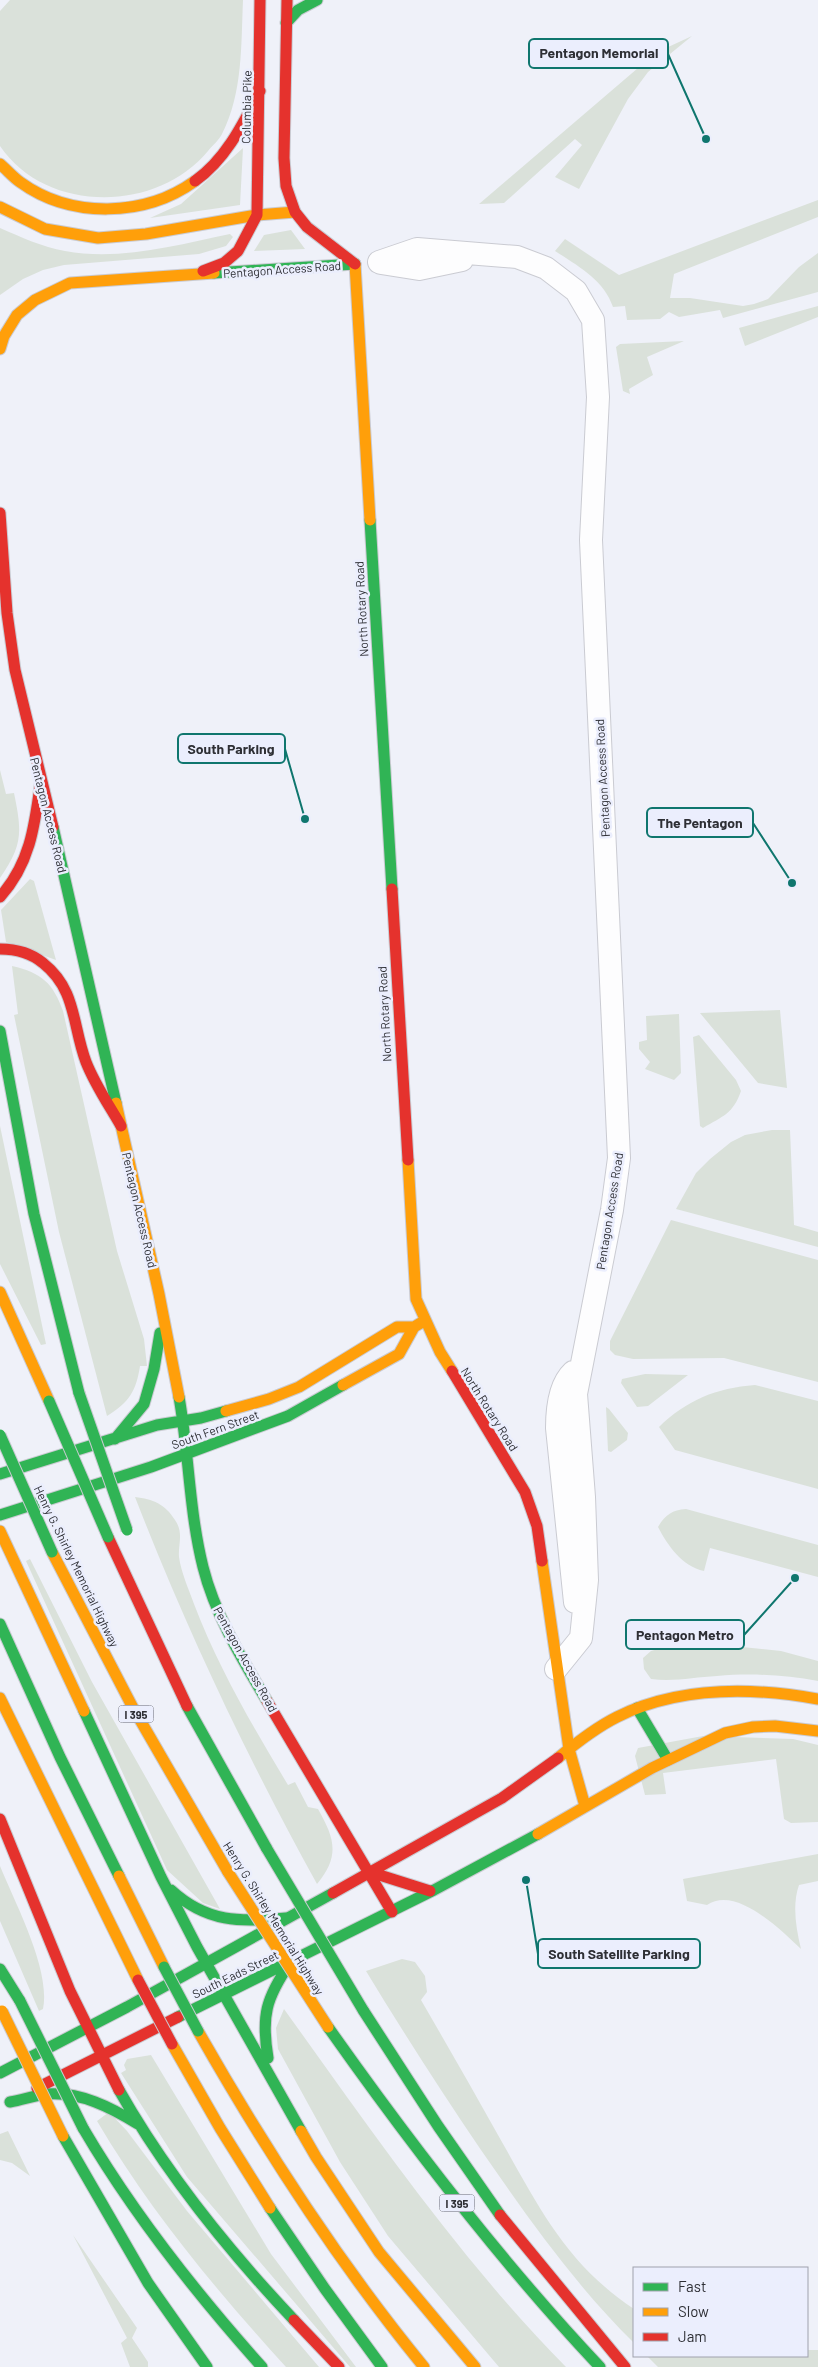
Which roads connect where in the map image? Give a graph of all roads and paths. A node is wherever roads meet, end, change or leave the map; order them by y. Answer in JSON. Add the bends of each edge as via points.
{"nodes":[{"id":1,"x":260,"y":0,"type":"edge"},
{"id":2,"x":287,"y":0,"type":"edge"},
{"id":3,"x":317,"y":0,"type":"edge"},
{"id":4,"x":286,"y":23,"type":"junction"},
{"id":5,"x":260,"y":91,"type":"junction"},
{"id":6,"x":0,"y":164,"type":"edge"},
{"id":7,"x":0,"y":207,"type":"edge"},
{"id":8,"x":295,"y":212,"type":"junction"},
{"id":9,"x":257,"y":215,"type":"junction"},
{"id":10,"x":355,"y":264,"type":"junction"},
{"id":11,"x":318,"y":267,"type":"junction"},
{"id":12,"x":185,"y":276,"type":"junction"},
{"id":13,"x":331,"y":276,"type":"dead end"},
{"id":14,"x":343,"y":286,"type":"dead end"},
{"id":15,"x":357,"y":304,"type":"junction"},
{"id":16,"x":0,"y":349,"type":"edge"},
{"id":17,"x":0,"y":513,"type":"edge"},
{"id":18,"x":41,"y":779,"type":"junction"},
{"id":19,"x":0,"y":897,"type":"edge"},
{"id":20,"x":0,"y":949,"type":"edge"},
{"id":21,"x":0,"y":1031,"type":"edge"},
{"id":22,"x":121,"y":1126,"type":"junction"},
{"id":23,"x":0,"y":1292,"type":"edge"},
{"id":24,"x":162,"y":1312,"type":"junction"},
{"id":25,"x":425,"y":1320,"type":"junction"},
{"id":26,"x":414,"y":1327,"type":"junction"},
{"id":27,"x":183,"y":1420,"type":"junction"},
{"id":28,"x":0,"y":1435,"type":"edge"},
{"id":29,"x":114,"y":1439,"type":"junction"},
{"id":30,"x":186,"y":1455,"type":"junction"},
{"id":31,"x":0,"y":1474,"type":"edge"},
{"id":32,"x":0,"y":1515,"type":"edge"},
{"id":33,"x":0,"y":1531,"type":"edge"},
{"id":34,"x":128,"y":1535,"type":"dead end"},
{"id":35,"x":0,"y":1624,"type":"edge"},
{"id":36,"x":556,"y":1669,"type":"junction"},
{"id":37,"x":0,"y":1698,"type":"edge"},
{"id":38,"x":818,"y":1699,"type":"edge"},
{"id":39,"x":637,"y":1708,"type":"junction"},
{"id":40,"x":214,"y":1731,"type":"dead end"},
{"id":41,"x":818,"y":1731,"type":"edge"},
{"id":42,"x":569,"y":1749,"type":"junction"},
{"id":43,"x":668,"y":1760,"type":"junction"},
{"id":44,"x":585,"y":1806,"type":"junction"},
{"id":45,"x":0,"y":1819,"type":"edge"},
{"id":46,"x":255,"y":1825,"type":"junction"},
{"id":47,"x":370,"y":1872,"type":"junction"},
{"id":48,"x":161,"y":1876,"type":"junction"},
{"id":49,"x":430,"y":1891,"type":"junction"},
{"id":50,"x":392,"y":1912,"type":"junction"},
{"id":51,"x":286,"y":1918,"type":"junction"},
{"id":52,"x":290,"y":1963,"type":"junction"},
{"id":53,"x":207,"y":1965,"type":"junction"},
{"id":54,"x":0,"y":1968,"type":"edge"},
{"id":55,"x":224,"y":1994,"type":"junction"},
{"id":56,"x":1,"y":2009,"type":"edge"},
{"id":57,"x":88,"y":2029,"type":"junction"},
{"id":58,"x":101,"y":2055,"type":"junction"},
{"id":59,"x":0,"y":2073,"type":"edge"},
{"id":60,"x":273,"y":2082,"type":"junction"},
{"id":61,"x":5,"y":2105,"type":"edge"},
{"id":62,"x":140,"y":2126,"type":"junction"},
{"id":63,"x":207,"y":2367,"type":"edge"},
{"id":64,"x":262,"y":2367,"type":"edge"},
{"id":65,"x":339,"y":2367,"type":"edge"},
{"id":66,"x":382,"y":2367,"type":"edge"},
{"id":67,"x":424,"y":2367,"type":"edge"},
{"id":68,"x":475,"y":2367,"type":"edge"},
{"id":69,"x":600,"y":2367,"type":"edge"},
{"id":70,"x":625,"y":2367,"type":"edge"}],
"edges":[{"from":1,"to":5,"type":"main road","name":"Columbia Pike"},
{"from":2,"to":4,"type":"main road"},
{"from":3,"to":4,"type":"main road","via":[[298,10]]},
{"from":4,"to":8,"type":"main road","via":[[285,172]]},
{"from":5,"to":6,"type":"main road","via":[[236,137],[216,164],[190,186],[148,204],[105,210],[75,206],[30,188]]},
{"from":5,"to":9,"type":"main road","name":"Columbia Pike"},
{"from":7,"to":9,"type":"main road","via":[[45,229],[98,238],[146,234]]},
{"from":8,"to":9,"type":"main road"},
{"from":8,"to":10,"type":"main road","via":[[318,236]]},
{"from":9,"to":12,"type":"main road","name":"Pentagon Access Road","via":[[236,255],[213,268]]},
{"from":10,"to":11,"type":"main road","name":"Pentagon Access Road"},
{"from":10,"to":15,"type":"main road","name":"North Rotary Road"},
{"from":10,"to":36,"type":"street","name":"Pentagon Access Road","via":[[379,262],[419,269],[487,256],[517,257],[546,268],[576,291],[593,320],[598,403],[591,540],[619,1158],[576,1394],[587,1580],[581,1638]]},
{"from":11,"to":12,"type":"main road","name":"Pentagon Access Road"},
{"from":11,"to":13,"type":"main road"},
{"from":12,"to":16,"type":"main road","name":"Pentagon Access Road","via":[[70,282],[35,297],[11,320],[4,331]]},
{"from":14,"to":15,"type":"main road"},
{"from":15,"to":25,"type":"main road","name":"North Rotary Road","via":[[412,1270],[416,1299]]},
{"from":17,"to":18,"type":"main road","name":"Pentagon Access Road","via":[[14,670]]},
{"from":18,"to":19,"type":"main road","via":[[30,850],[19,876]]},
{"from":18,"to":22,"type":"main road","name":"Pentagon Access Road"},
{"from":20,"to":22,"type":"main road","via":[[35,958],[60,978],[68,990],[86,1064]]},
{"from":21,"to":34,"type":"main road","bridge":true,"via":[[28,1193],[53,1298],[79,1393]]},
{"from":22,"to":24,"type":"main road","name":"Pentagon Access Road"},
{"from":23,"to":46,"type":"main road","bridge":true,"via":[[191,1715]]},
{"from":24,"to":27,"type":"main road","name":"Pentagon Access Road"},
{"from":24,"to":29,"type":"main road","via":[[160,1344],[146,1399]]},
{"from":25,"to":26,"type":"main road","name":"South Fern Street"},
{"from":25,"to":36,"type":"main road","name":"North Rotary Road","via":[[440,1352],[525,1492],[538,1526]]},
{"from":26,"to":27,"type":"main road","name":"South Fern Street","via":[[397,1327],[299,1387],[269,1400]]},
{"from":26,"to":30,"type":"main road","name":"South Fern Street","via":[[399,1354],[325,1397],[288,1416]]},
{"from":27,"to":29,"type":"main road","name":"South Fern Street"},
{"from":27,"to":30,"type":"main road","name":"Pentagon Access Road"},
{"from":28,"to":69,"type":"main road","name":"Henry G. Shirley Memorial Highway","number":"I 395","bridge":true,"via":[[52,1552],[132,1706],[228,1872],[328,2027],[399,2126],[495,2250]]},
{"from":29,"to":31,"type":"main road","name":"South Fern Street"},
{"from":30,"to":32,"type":"main road","name":"South Fern Street"},
{"from":30,"to":47,"type":"main road","name":"Pentagon Access Road","via":[[203,1568],[215,1603],[252,1675]]},
{"from":33,"to":48,"type":"main road"},
{"from":35,"to":67,"type":"main road","bridge":true,"via":[[73,1783],[164,1967],[251,2124],[312,2218]]},
{"from":36,"to":42,"type":"main road","name":"North Rotary Road"},
{"from":37,"to":66,"type":"main road","bridge":true,"via":[[172,2044],[259,2193]]},
{"from":38,"to":39,"type":"main road","name":"South Eads Street","via":[[783,1692],[712,1692]]},
{"from":39,"to":42,"type":"main road","name":"South Eads Street","via":[[594,1730]]},
{"from":39,"to":43,"type":"main road"},
{"from":40,"to":46,"type":"main road"},
{"from":41,"to":43,"type":"main road","name":"South Eads Street","via":[[780,1726],[733,1731]]},
{"from":42,"to":44,"type":"main road","name":"North Rotary Road"},
{"from":42,"to":47,"type":"main road","name":"South Eads Street","via":[[523,1786]]},
{"from":43,"to":44,"type":"main road","name":"South Eads Street"},
{"from":44,"to":49,"type":"main road","name":"South Eads Street","via":[[492,1860]]},
{"from":45,"to":57,"type":"main road"},
{"from":46,"to":70,"type":"main road","bridge":true,"via":[[362,2010],[425,2107],[517,2239]]},
{"from":47,"to":49,"type":"main road"},
{"from":47,"to":50,"type":"main road","name":"Pentagon Access Road"},
{"from":47,"to":51,"type":"main road","name":"South Eads Street"},
{"from":48,"to":51,"type":"main road","via":[[182,1901],[204,1914],[251,1922]]},
{"from":48,"to":53,"type":"main road"},
{"from":49,"to":50,"type":"main road","name":"South Eads Street"},
{"from":50,"to":52,"type":"main road","name":"South Eads Street"},
{"from":51,"to":53,"type":"main road","name":"South Eads Street"},
{"from":52,"to":55,"type":"main road","name":"South Eads Street"},
{"from":52,"to":60,"type":"main road","via":[[271,1991],[263,2013],[263,2034]]},
{"from":53,"to":55,"type":"main road"},
{"from":53,"to":57,"type":"main road","name":"South Eads Street"},
{"from":54,"to":64,"type":"main road","bridge":true,"via":[[20,2001],[83,2128],[118,2187],[215,2314]]},
{"from":55,"to":58,"type":"main road","name":"South Eads Street"},
{"from":55,"to":60,"type":"main road"},
{"from":56,"to":63,"type":"main road","bridge":true,"via":[[64,2136],[131,2255]]},
{"from":57,"to":58,"type":"main road"},
{"from":57,"to":59,"type":"main road","name":"South Eads Street"},
{"from":58,"to":61,"type":"main road","name":"South Eads Street"},
{"from":58,"to":62,"type":"main road"},
{"from":60,"to":68,"type":"main road","via":[[316,2157],[379,2252]]},
{"from":61,"to":62,"type":"main road","via":[[48,2094],[70,2095],[102,2104]]},
{"from":62,"to":65,"type":"main road","via":[[222,2238]]}]}
